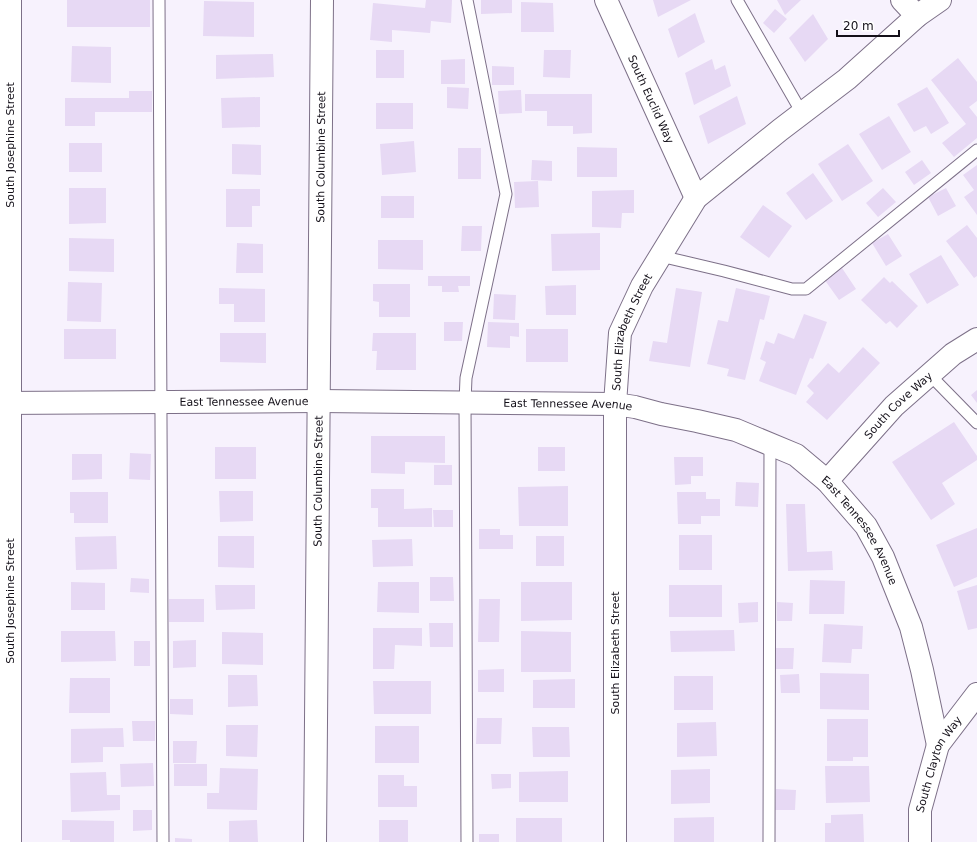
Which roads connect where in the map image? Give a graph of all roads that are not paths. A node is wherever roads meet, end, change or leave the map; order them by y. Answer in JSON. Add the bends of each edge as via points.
{"nodes":[{"id":1,"x":10,"y":0,"type":"edge"},
{"id":2,"x":159,"y":0,"type":"edge"},
{"id":3,"x":322,"y":0,"type":"edge"},
{"id":4,"x":467,"y":0,"type":"edge"},
{"id":5,"x":606,"y":0,"type":"edge"},
{"id":6,"x":737,"y":0,"type":"edge"},
{"id":7,"x":902,"y":0,"type":"edge"},
{"id":8,"x":940,"y":0,"type":"edge"},
{"id":9,"x":917,"y":16,"type":"junction"},
{"id":10,"x":802,"y":113,"type":"junction"},
{"id":11,"x":977,"y":150,"type":"edge"},
{"id":12,"x":696,"y":198,"type":"junction"},
{"id":13,"x":660,"y":256,"type":"junction"},
{"id":14,"x":977,"y":339,"type":"edge"},
{"id":15,"x":930,"y":374,"type":"junction"},
{"id":16,"x":161,"y":401,"type":"junction"},
{"id":17,"x":319,"y":401,"type":"junction"},
{"id":18,"x":465,"y":402,"type":"junction"},
{"id":19,"x":5,"y":403,"type":"edge"},
{"id":20,"x":615,"y":404,"type":"junction"},
{"id":21,"x":977,"y":423,"type":"edge"},
{"id":22,"x":770,"y":443,"type":"junction"},
{"id":23,"x":827,"y":481,"type":"junction"},
{"id":24,"x":977,"y":694,"type":"edge"},
{"id":25,"x":938,"y":745,"type":"junction"},
{"id":26,"x":10,"y":842,"type":"edge"},
{"id":27,"x":163,"y":842,"type":"edge"},
{"id":28,"x":315,"y":842,"type":"edge"},
{"id":29,"x":467,"y":842,"type":"edge"},
{"id":30,"x":615,"y":842,"type":"edge"},
{"id":31,"x":769,"y":842,"type":"edge"},
{"id":32,"x":920,"y":842,"type":"edge"}],
"edges":[{"from":1,"to":19,"type":"street","name":"South Josephine Street"},
{"from":2,"to":16,"type":"lane"},
{"from":3,"to":17,"type":"street","name":"South Columbine Street"},
{"from":4,"to":18,"type":"lane","via":[[506,194],[466,378]]},
{"from":5,"to":12,"type":"street","name":"South Euclid Way"},
{"from":6,"to":10,"type":"lane"},
{"from":7,"to":9,"type":"street"},
{"from":8,"to":9,"type":"street","name":"South Elizabeth Street"},
{"from":9,"to":10,"type":"street","name":"South Elizabeth Street","via":[[847,79]]},
{"from":10,"to":12,"type":"street","name":"South Elizabeth Street"},
{"from":11,"to":13,"type":"lane","via":[[806,288],[792,289]]},
{"from":12,"to":13,"type":"street","name":"South Elizabeth Street"},
{"from":13,"to":20,"type":"street","name":"South Elizabeth Street","via":[[642,286],[620,333]]},
{"from":14,"to":15,"type":"street","name":"South Cove Way","via":[[953,354]]},
{"from":15,"to":21,"type":"lane"},
{"from":15,"to":23,"type":"street","name":"South Cove Way","via":[[894,406]]},
{"from":16,"to":17,"type":"street","name":"East Tennessee Avenue"},
{"from":16,"to":19,"type":"street","name":"East Tennessee Avenue"},
{"from":16,"to":27,"type":"lane"},
{"from":17,"to":18,"type":"street","name":"East Tennessee Avenue"},
{"from":17,"to":28,"type":"street","name":"South Columbine Street"},
{"from":18,"to":20,"type":"street","name":"East Tennessee Avenue"},
{"from":18,"to":29,"type":"lane"},
{"from":19,"to":26,"type":"street","name":"South Josephine Street"},
{"from":20,"to":22,"type":"street","name":"East Tennessee Avenue","via":[[736,430]]},
{"from":20,"to":30,"type":"street","name":"South Elizabeth Street"},
{"from":22,"to":23,"type":"street","name":"East Tennessee Avenue","via":[[796,455]]},
{"from":22,"to":31,"type":"lane"},
{"from":23,"to":25,"type":"street","name":"East Tennessee Avenue","via":[[866,526],[883,557],[911,627]]},
{"from":24,"to":25,"type":"street","name":"South Clayton Way"},
{"from":25,"to":32,"type":"street","name":"South Clayton Way","via":[[920,810]]}]}
